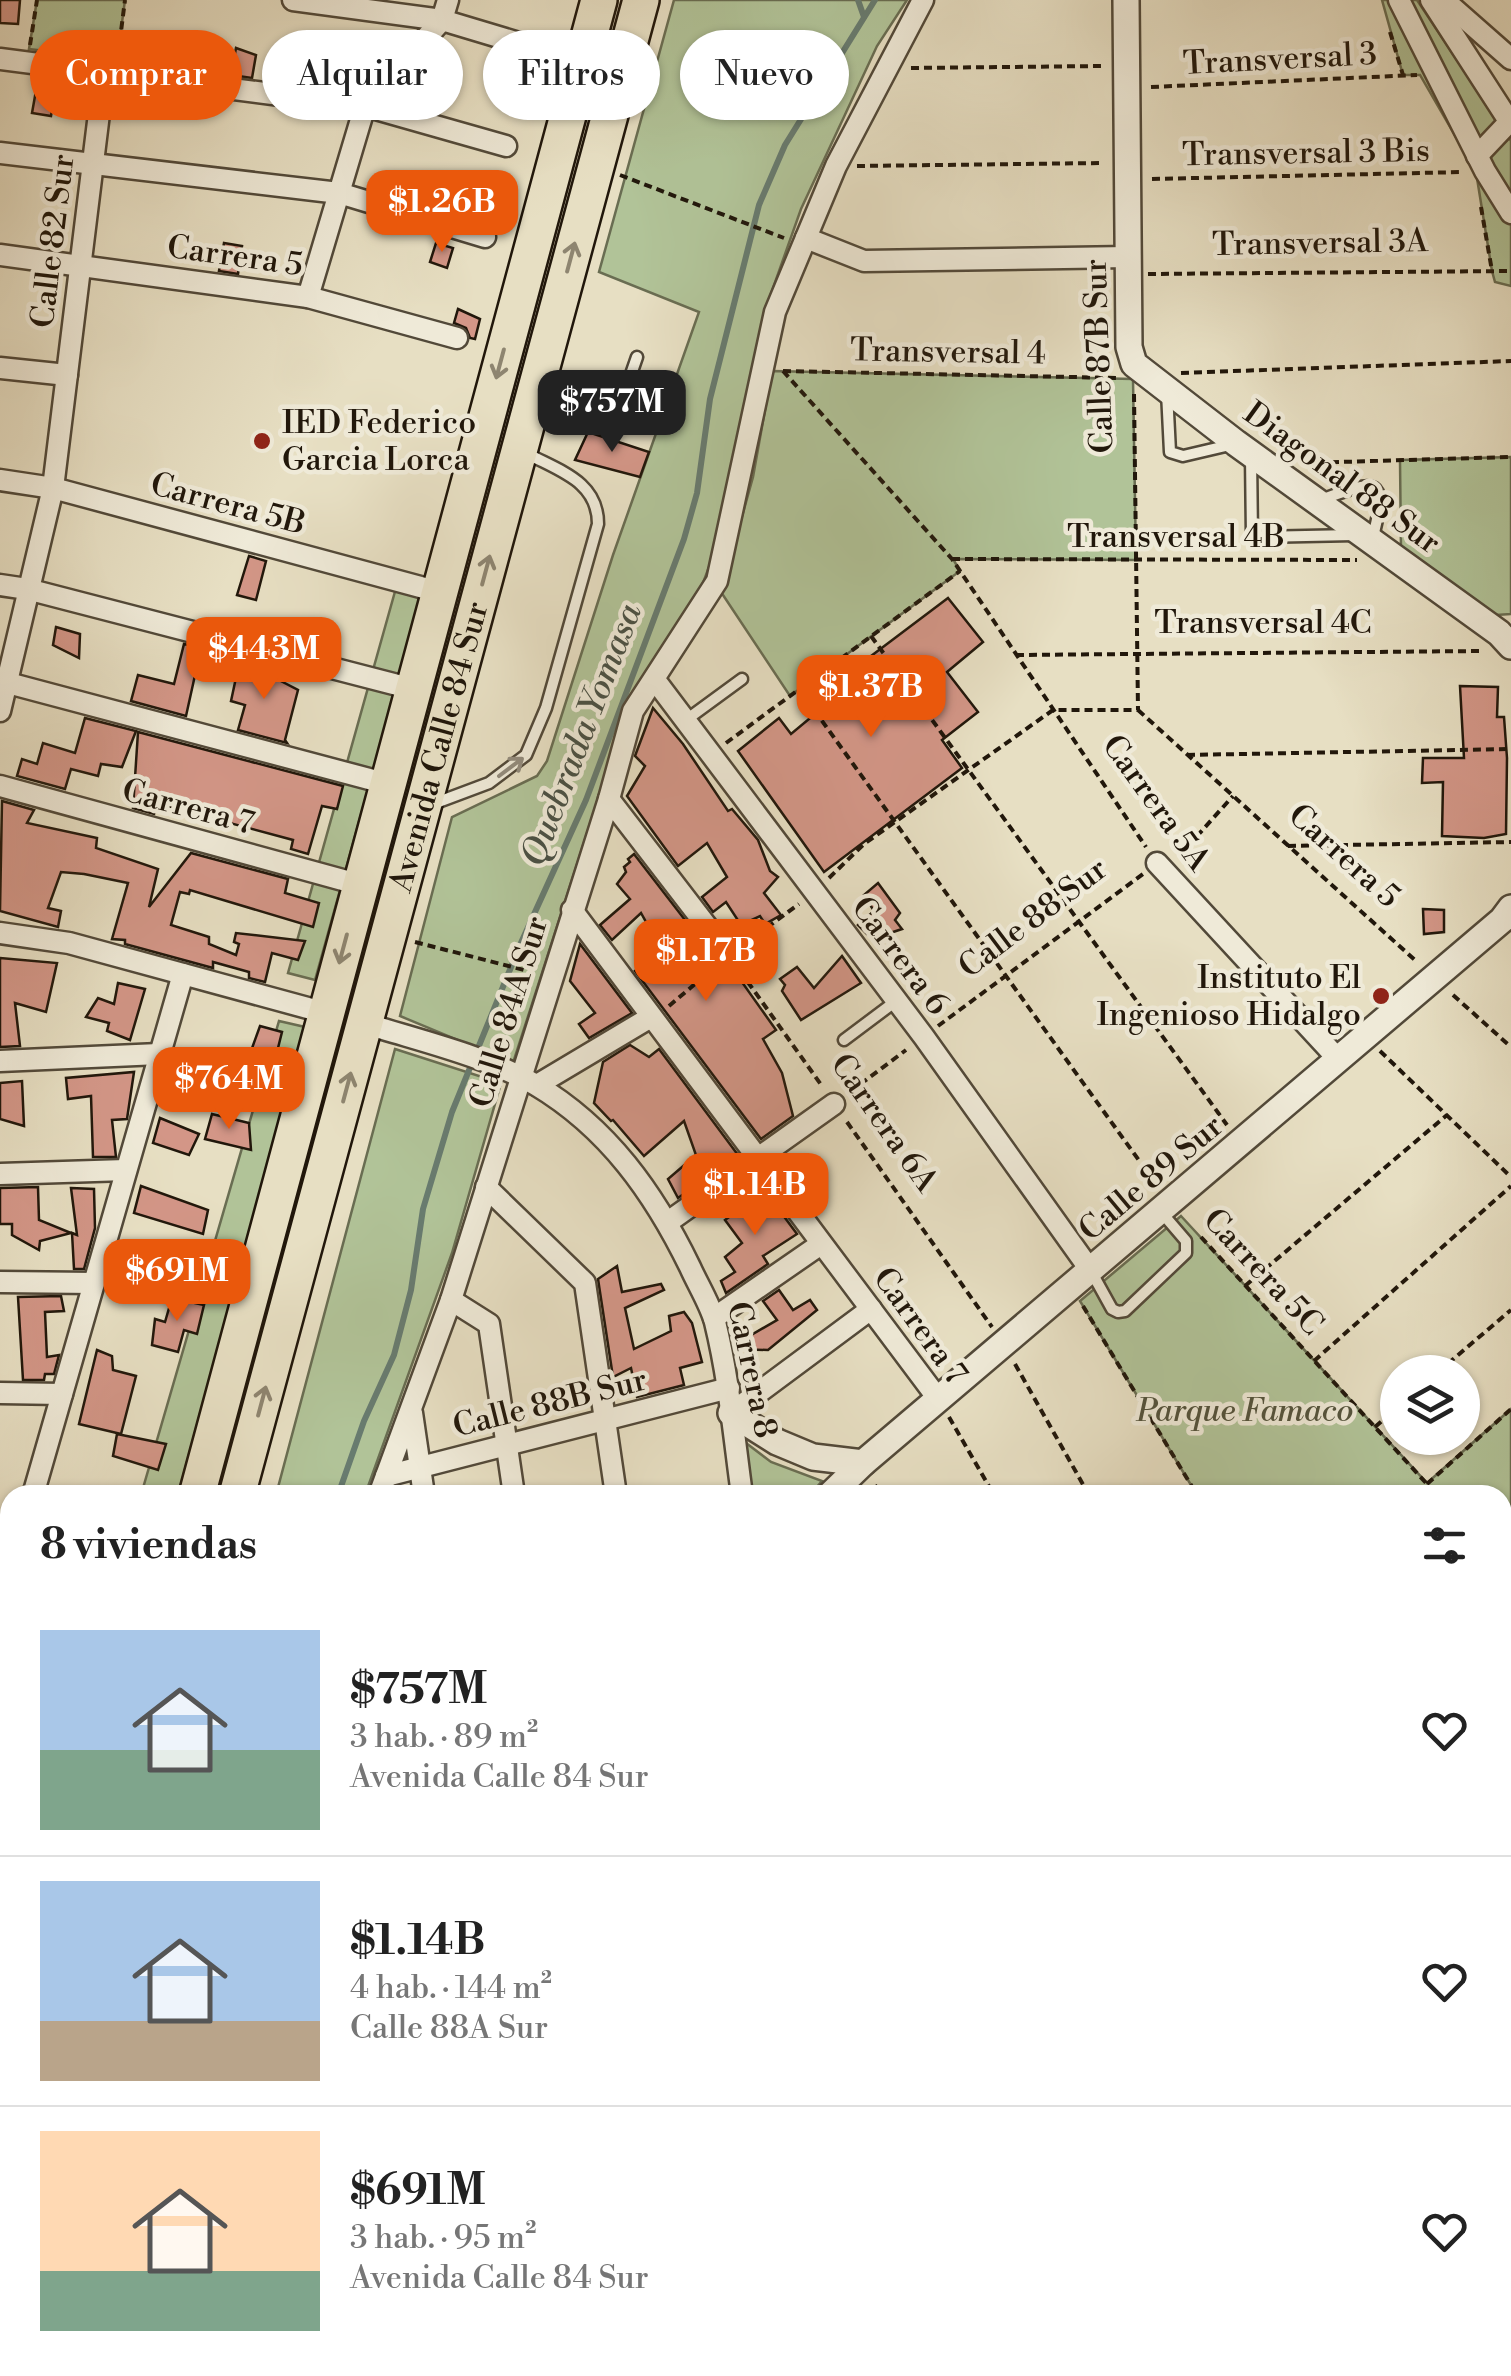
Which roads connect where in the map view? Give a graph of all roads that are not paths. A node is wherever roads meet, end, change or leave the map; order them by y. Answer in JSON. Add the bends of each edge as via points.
{"nodes":[{"id":1,"x":293,"y":0,"type":"edge"},
{"id":2,"x":600,"y":0,"type":"edge"},
{"id":3,"x":641,"y":0,"type":"edge"},
{"id":4,"x":923,"y":0,"type":"edge"},
{"id":5,"x":1126,"y":0,"type":"edge"},
{"id":6,"x":1399,"y":0,"type":"edge"},
{"id":7,"x":1431,"y":0,"type":"edge"},
{"id":8,"x":1444,"y":0,"type":"edge"},
{"id":9,"x":445,"y":10,"type":"edge"},
{"id":10,"x":428,"y":30,"type":"edge"},
{"id":11,"x":498,"y":30,"type":"edge"},
{"id":12,"x":591,"y":30,"type":"edge"},
{"id":13,"x":0,"y":59,"type":"edge"},
{"id":14,"x":1511,"y":60,"type":"edge"},
{"id":15,"x":30,"y":62,"type":"edge"},
{"id":16,"x":101,"y":120,"type":"edge"},
{"id":17,"x":361,"y":120,"type":"edge"},
{"id":18,"x":414,"y":120,"type":"edge"},
{"id":19,"x":566,"y":120,"type":"edge"},
{"id":20,"x":1510,"y":122,"type":"edge"},
{"id":21,"x":506,"y":146,"type":"dead end"},
{"id":22,"x":0,"y":153,"type":"edge"},
{"id":23,"x":93,"y":164,"type":"junction"},
{"id":24,"x":1481,"y":164,"type":"junction"},
{"id":25,"x":339,"y":193,"type":"junction"},
{"id":26,"x":1511,"y":213,"type":"edge"},
{"id":27,"x":485,"y":237,"type":"dead end"},
{"id":28,"x":806,"y":238,"type":"junction"},
{"id":29,"x":0,"y":255,"type":"edge"},
{"id":30,"x":80,"y":264,"type":"junction"},
{"id":31,"x":1128,"y":266,"type":"junction"},
{"id":32,"x":308,"y":296,"type":"junction"},
{"id":33,"x":457,"y":338,"type":"dead end"},
{"id":34,"x":637,"y":357,"type":"dead end"},
{"id":35,"x":0,"y":368,"type":"edge"},
{"id":36,"x":66,"y":375,"type":"junction"},
{"id":37,"x":1145,"y":376,"type":"junction"},
{"id":38,"x":536,"y":386,"type":"junction"},
{"id":39,"x":519,"y":448,"type":"junction"},
{"id":40,"x":1251,"y":454,"type":"junction"},
{"id":41,"x":0,"y":480,"type":"edge"},
{"id":42,"x":52,"y":488,"type":"junction"},
{"id":43,"x":1318,"y":501,"type":"junction"},
{"id":44,"x":1368,"y":537,"type":"junction"},
{"id":45,"x":0,"y":585,"type":"edge"},
{"id":46,"x":28,"y":589,"type":"junction"},
{"id":47,"x":439,"y":592,"type":"junction"},
{"id":48,"x":1503,"y":641,"type":"edge"},
{"id":49,"x":742,"y":679,"type":"dead end"},
{"id":50,"x":655,"y":680,"type":"junction"},
{"id":51,"x":8,"y":682,"type":"junction"},
{"id":52,"x":413,"y":688,"type":"junction"},
{"id":53,"x":0,"y":708,"type":"edge"},
{"id":54,"x":685,"y":720,"type":"junction"},
{"id":55,"x":388,"y":784,"type":"junction"},
{"id":56,"x":0,"y":786,"type":"edge"},
{"id":57,"x":609,"y":799,"type":"junction"},
{"id":58,"x":422,"y":807,"type":"junction"},
{"id":59,"x":1157,"y":863,"type":"road end"},
{"id":60,"x":360,"y":885,"type":"junction"},
{"id":61,"x":1511,"y":908,"type":"edge"},
{"id":62,"x":572,"y":910,"type":"junction"},
{"id":63,"x":0,"y":934,"type":"edge"},
{"id":64,"x":729,"y":955,"type":"road end"},
{"id":65,"x":183,"y":974,"type":"junction"},
{"id":66,"x":896,"y":1001,"type":"junction"},
{"id":67,"x":326,"y":1013,"type":"junction"},
{"id":68,"x":651,"y":1018,"type":"junction"},
{"id":69,"x":364,"y":1023,"type":"junction"},
{"id":70,"x":844,"y":1040,"type":"dead end"},
{"id":71,"x":158,"y":1054,"type":"junction"},
{"id":72,"x":1340,"y":1060,"type":"junction"},
{"id":73,"x":0,"y":1061,"type":"edge"},
{"id":74,"x":528,"y":1081,"type":"junction"},
{"id":75,"x":834,"y":1104,"type":"road end"},
{"id":76,"x":758,"y":1158,"type":"junction"},
{"id":77,"x":126,"y":1170,"type":"junction"},
{"id":78,"x":0,"y":1174,"type":"edge"},
{"id":79,"x":486,"y":1187,"type":"junction"},
{"id":80,"x":1165,"y":1208,"type":"junction"},
{"id":81,"x":668,"y":1222,"type":"junction"},
{"id":82,"x":821,"y":1244,"type":"junction"},
{"id":83,"x":1082,"y":1279,"type":"junction"},
{"id":84,"x":0,"y":1282,"type":"edge"},
{"id":85,"x":94,"y":1282,"type":"junction"},
{"id":86,"x":451,"y":1300,"type":"junction"},
{"id":87,"x":871,"y":1309,"type":"junction"},
{"id":88,"x":714,"y":1318,"type":"junction"},
{"id":89,"x":0,"y":1393,"type":"edge"},
{"id":90,"x":62,"y":1394,"type":"junction"},
{"id":91,"x":938,"y":1400,"type":"junction"},
{"id":92,"x":730,"y":1401,"type":"junction"},
{"id":93,"x":412,"y":1409,"type":"junction"},
{"id":94,"x":606,"y":1420,"type":"junction"},
{"id":95,"x":507,"y":1446,"type":"junction"},
{"id":96,"x":863,"y":1463,"type":"junction"},
{"id":97,"x":420,"y":1468,"type":"junction"},
{"id":98,"x":36,"y":1485,"type":"edge"},
{"id":99,"x":200,"y":1485,"type":"edge"},
{"id":100,"x":240,"y":1485,"type":"edge"},
{"id":101,"x":382,"y":1485,"type":"edge"},
{"id":102,"x":384,"y":1485,"type":"edge"},
{"id":103,"x":423,"y":1485,"type":"edge"},
{"id":104,"x":513,"y":1485,"type":"edge"},
{"id":105,"x":615,"y":1485,"type":"edge"},
{"id":106,"x":741,"y":1485,"type":"edge"},
{"id":107,"x":840,"y":1485,"type":"edge"}],
"edges":[{"from":1,"to":9,"type":"street"},
{"from":2,"to":12,"type":"highway","name":"Avenida Calle 84 Sur"},
{"from":38,"to":3,"type":"highway","name":"Avenida Calle 84 Sur","one_way":true},
{"from":4,"to":28,"type":"street","name":"Calle 84A Sur"},
{"from":5,"to":31,"type":"street","name":"Calle 87B Sur"},
{"from":6,"to":24,"type":"street"},
{"from":7,"to":20,"type":"street"},
{"from":8,"to":14,"type":"street"},
{"from":9,"to":10,"type":"street"},
{"from":9,"to":11,"type":"street"},
{"from":13,"to":15,"type":"street"},
{"from":16,"to":23,"type":"street","name":"Calle 82 Sur"},
{"from":17,"to":25,"type":"street"},
{"from":18,"to":21,"type":"street"},
{"from":19,"to":47,"type":"highway","name":"Avenida Calle 84 Sur","one_way":true},
{"from":20,"to":24,"type":"street"},
{"from":22,"to":23,"type":"street"},
{"from":23,"to":25,"type":"street"},
{"from":23,"to":30,"type":"street","name":"Calle 82 Sur"},
{"from":24,"to":26,"type":"street"},
{"from":25,"to":27,"type":"street"},
{"from":25,"to":32,"type":"street"},
{"from":28,"to":31,"type":"street","via":[[864,260]]},
{"from":28,"to":50,"type":"street","name":"Calle 84A Sur","via":[[775,312],[773,372],[717,582]]},
{"from":29,"to":30,"type":"street","name":"Carrera 5"},
{"from":30,"to":32,"type":"street","name":"Carrera 5"},
{"from":30,"to":36,"type":"street","name":"Calle 82 Sur"},
{"from":31,"to":37,"type":"street","name":"Calle 87B Sur","via":[[1129,346]]},
{"from":32,"to":33,"type":"street","name":"Carrera 5"},
{"from":34,"to":38,"type":"lane","via":[[620,406]]},
{"from":35,"to":36,"type":"street"},
{"from":36,"to":42,"type":"street","name":"Calle 82 Sur"},
{"from":37,"to":40,"type":"street","name":"Diagonal 88 Sur"},
{"from":37,"to":40,"type":"lane","via":[[1170,452]]},
{"from":38,"to":39,"type":"highway","name":"Avenida Calle 84 Sur"},
{"from":58,"to":39,"type":"highway","name":"Avenida Calle 84 Sur","one_way":true},
{"from":58,"to":39,"type":"lane","one_way":true,"via":[[489,783],[526,755],[546,708],[598,524],[598,504],[585,486]]},
{"from":40,"to":43,"type":"street","name":"Diagonal 88 Sur"},
{"from":40,"to":44,"type":"lane","via":[[1252,537]]},
{"from":41,"to":42,"type":"street","name":"Carrera 5B"},
{"from":42,"to":46,"type":"street","name":"Calle 82 Sur"},
{"from":42,"to":47,"type":"street","name":"Carrera 5B"},
{"from":43,"to":44,"type":"street","name":"Diagonal 88 Sur"},
{"from":43,"to":44,"type":"lane","via":[[1374,486],[1382,504]]},
{"from":44,"to":48,"type":"street","name":"Diagonal 88 Sur"},
{"from":45,"to":46,"type":"street"},
{"from":46,"to":51,"type":"street","name":"Calle 82 Sur"},
{"from":46,"to":52,"type":"street"},
{"from":47,"to":52,"type":"highway","name":"Avenida Calle 84 Sur"},
{"from":49,"to":54,"type":"lane"},
{"from":50,"to":54,"type":"street","name":"Carrera 6"},
{"from":50,"to":57,"type":"street","name":"Calle 84A Sur","via":[[633,711]]},
{"from":51,"to":53,"type":"street","name":"Calle 82 Sur"},
{"from":51,"to":55,"type":"street"},
{"from":52,"to":55,"type":"highway","name":"Avenida Calle 84 Sur"},
{"from":54,"to":66,"type":"street","name":"Carrera 6"},
{"from":55,"to":60,"type":"highway","name":"Avenida Calle 84 Sur"},
{"from":56,"to":60,"type":"street","name":"Carrera 7"},
{"from":57,"to":62,"type":"street","name":"Calle 84A Sur"},
{"from":57,"to":64,"type":"street"},
{"from":58,"to":69,"type":"highway","name":"Avenida Calle 84 Sur"},
{"from":59,"to":72,"type":"street","name":"Carrera 5A"},
{"from":60,"to":67,"type":"highway","name":"Avenida Calle 84 Sur","one_way":true},
{"from":61,"to":72,"type":"street","name":"Calle 89 Sur"},
{"from":62,"to":68,"type":"street","name":"Carrera 7"},
{"from":62,"to":74,"type":"street","name":"Calle 84A Sur"},
{"from":63,"to":65,"type":"street","via":[[69,943]]},
{"from":65,"to":67,"type":"street"},
{"from":65,"to":71,"type":"street"},
{"from":66,"to":70,"type":"lane"},
{"from":66,"to":83,"type":"street","name":"Carrera 6"},
{"from":67,"to":99,"type":"highway","name":"Avenida Calle 84 Sur"},
{"from":68,"to":74,"type":"street"},
{"from":68,"to":76,"type":"street","name":"Carrera 7"},
{"from":69,"to":74,"type":"street","name":"Carrera 8"},
{"from":100,"to":69,"type":"highway","name":"Avenida Calle 84 Sur","one_way":true},
{"from":71,"to":73,"type":"street"},
{"from":71,"to":77,"type":"street"},
{"from":72,"to":80,"type":"street","name":"Calle 89 Sur"},
{"from":74,"to":79,"type":"street","name":"Calle 84A Sur"},
{"from":74,"to":81,"type":"street","name":"Carrera 8","via":[[591,1124]]},
{"from":75,"to":76,"type":"street"},
{"from":76,"to":81,"type":"street"},
{"from":76,"to":82,"type":"street","name":"Carrera 7"},
{"from":77,"to":78,"type":"street"},
{"from":77,"to":85,"type":"street"},
{"from":79,"to":86,"type":"street","name":"Calle 84A Sur"},
{"from":79,"to":94,"type":"street","via":[[585,1283]]},
{"from":80,"to":83,"type":"street","name":"Calle 89 Sur"},
{"from":80,"to":83,"type":"lane","via":[[1186,1241],[1186,1253],[1125,1311],[1112,1309]]},
{"from":81,"to":88,"type":"street","name":"Carrera 8"},
{"from":82,"to":87,"type":"street","name":"Carrera 7"},
{"from":82,"to":88,"type":"street"},
{"from":83,"to":91,"type":"street","name":"Calle 89 Sur"},
{"from":84,"to":85,"type":"street"},
{"from":85,"to":90,"type":"street"},
{"from":86,"to":93,"type":"street","name":"Calle 84A Sur"},
{"from":86,"to":95,"type":"street","via":[[489,1324]]},
{"from":87,"to":91,"type":"street","name":"Carrera 7"},
{"from":87,"to":92,"type":"street","name":"Calle 88B Sur"},
{"from":88,"to":92,"type":"street","name":"Carrera 8"},
{"from":89,"to":90,"type":"street"},
{"from":90,"to":98,"type":"street"},
{"from":91,"to":96,"type":"street","name":"Calle 89 Sur"},
{"from":92,"to":94,"type":"street","name":"Calle 88B Sur"},
{"from":92,"to":96,"type":"street","via":[[778,1442],[813,1456]]},
{"from":92,"to":106,"type":"street","name":"Carrera 8"},
{"from":93,"to":97,"type":"street"},
{"from":93,"to":101,"type":"street","name":"Calle 84A Sur"},
{"from":94,"to":95,"type":"street","name":"Calle 88B Sur"},
{"from":94,"to":105,"type":"street"},
{"from":95,"to":97,"type":"street","name":"Calle 88B Sur"},
{"from":95,"to":104,"type":"street"},
{"from":96,"to":107,"type":"street","name":"Calle 89 Sur"},
{"from":97,"to":102,"type":"street","name":"Calle 88B Sur"},
{"from":97,"to":103,"type":"street"}]}
